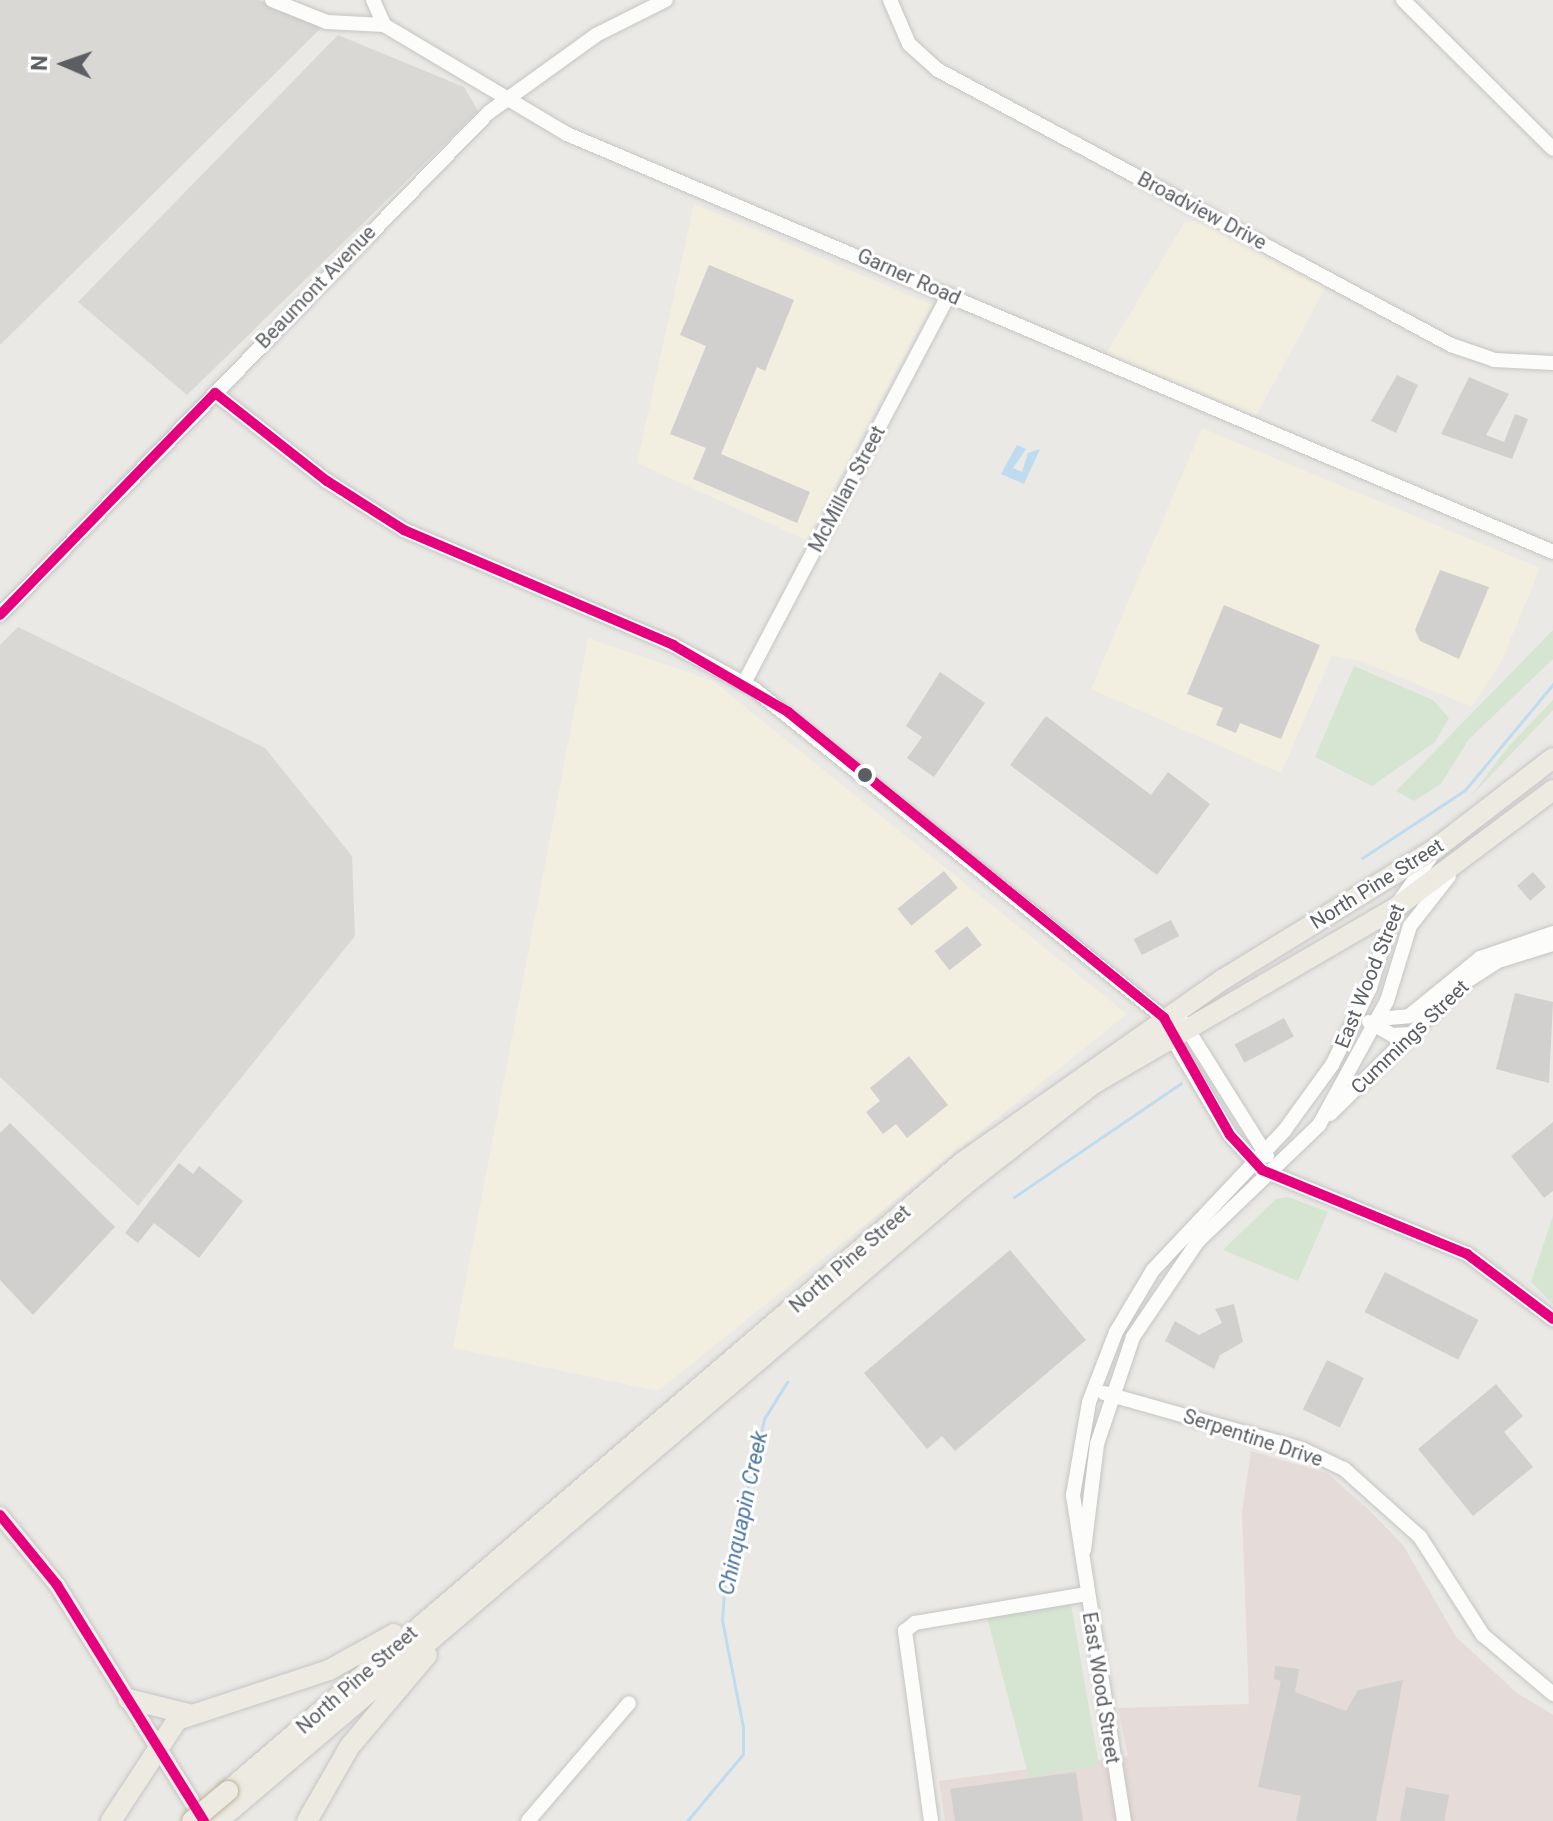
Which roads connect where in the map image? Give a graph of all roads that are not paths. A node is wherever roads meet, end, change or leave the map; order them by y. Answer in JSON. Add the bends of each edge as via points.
{"nodes":[{"id":1,"x":272,"y":0,"type":"edge"},
{"id":2,"x":373,"y":0,"type":"edge"},
{"id":3,"x":666,"y":0,"type":"edge"},
{"id":4,"x":890,"y":0,"type":"edge"},
{"id":5,"x":1403,"y":0,"type":"edge"},
{"id":6,"x":384,"y":25,"type":"junction"},
{"id":7,"x":502,"y":101,"type":"junction"},
{"id":8,"x":1553,"y":149,"type":"edge"},
{"id":9,"x":949,"y":295,"type":"junction"},
{"id":10,"x":1553,"y":363,"type":"edge"},
{"id":11,"x":215,"y":393,"type":"junction"},
{"id":12,"x":1553,"y":552,"type":"edge"},
{"id":13,"x":0,"y":615,"type":"edge"},
{"id":14,"x":744,"y":683,"type":"junction"},
{"id":15,"x":1553,"y":758,"type":"edge"},
{"id":16,"x":1553,"y":790,"type":"edge"},
{"id":17,"x":1435,"y":849,"type":"junction"},
{"id":18,"x":1466,"y":859,"type":"junction"},
{"id":19,"x":1394,"y":909,"type":"junction"},
{"id":20,"x":1553,"y":933,"type":"edge"},
{"id":21,"x":1553,"y":944,"type":"edge"},
{"id":22,"x":1390,"y":994,"type":"junction"},
{"id":23,"x":1417,"y":1009,"type":"junction"},
{"id":24,"x":1358,"y":1016,"type":"junction"},
{"id":25,"x":1376,"y":1022,"type":"junction"},
{"id":26,"x":1173,"y":1026,"type":"junction"},
{"id":27,"x":1412,"y":1034,"type":"junction"},
{"id":28,"x":1355,"y":1062,"type":"junction"},
{"id":29,"x":1361,"y":1085,"type":"junction"},
{"id":30,"x":1319,"y":1125,"type":"junction"},
{"id":31,"x":1265,"y":1150,"type":"junction"},
{"id":32,"x":1254,"y":1163,"type":"junction"},
{"id":33,"x":1272,"y":1172,"type":"junction"},
{"id":34,"x":1553,"y":1319,"type":"edge"},
{"id":35,"x":1093,"y":1390,"type":"junction"},
{"id":36,"x":1110,"y":1394,"type":"junction"},
{"id":37,"x":0,"y":1515,"type":"edge"},
{"id":38,"x":1084,"y":1554,"type":"junction"},
{"id":39,"x":473,"y":1592,"type":"junction"},
{"id":40,"x":1086,"y":1594,"type":"junction"},
{"id":41,"x":1553,"y":1694,"type":"edge"},
{"id":42,"x":128,"y":1699,"type":"junction"},
{"id":43,"x":629,"y":1703,"type":"dead end"},
{"id":44,"x":188,"y":1714,"type":"junction"},
{"id":45,"x":157,"y":1747,"type":"junction"},
{"id":46,"x":232,"y":1798,"type":"junction"},
{"id":47,"x":111,"y":1821,"type":"edge"},
{"id":48,"x":192,"y":1821,"type":"edge"},
{"id":49,"x":204,"y":1821,"type":"edge"},
{"id":50,"x":218,"y":1821,"type":"edge"},
{"id":51,"x":307,"y":1821,"type":"edge"},
{"id":52,"x":528,"y":1821,"type":"edge"},
{"id":53,"x":931,"y":1821,"type":"edge"},
{"id":54,"x":1124,"y":1821,"type":"edge"}],
"edges":[{"from":1,"to":6,"type":"street","name":"Garner Road","via":[[327,22]]},
{"from":2,"to":6,"type":"street"},
{"from":3,"to":7,"type":"street","name":"Beaumont Avenue","via":[[596,35]]},
{"from":4,"to":10,"type":"street","name":"Broadview Drive","via":[[909,44],[952,78],[1451,345],[1495,360]]},
{"from":5,"to":8,"type":"street"},
{"from":6,"to":7,"type":"street","name":"Garner Road"},
{"from":7,"to":9,"type":"street","name":"Garner Road"},
{"from":7,"to":11,"type":"street","name":"Beaumont Avenue"},
{"from":9,"to":12,"type":"street","name":"Garner Road"},
{"from":9,"to":14,"type":"street","name":"McMillan Street"},
{"from":11,"to":13,"type":"street","name":"Beaumont Avenue"},
{"from":11,"to":14,"type":"street","via":[[327,481],[404,530],[673,645]]},
{"from":14,"to":26,"type":"street","via":[[945,837]]},
{"from":15,"to":17,"type":"highway","name":"North Pine Street"},
{"from":16,"to":18,"type":"highway","name":"North Pine Street"},
{"from":17,"to":19,"type":"street","name":"East Wood Street"},
{"from":17,"to":26,"type":"highway","name":"North Pine Street"},
{"from":18,"to":19,"type":"highway","name":"North Pine Street"},
{"from":18,"to":22,"type":"street","name":"East Wood Street","via":[[1418,912]]},
{"from":19,"to":24,"type":"street","name":"East Wood Street"},
{"from":19,"to":26,"type":"highway","name":"North Pine Street"},
{"from":20,"to":23,"type":"street","name":"Cummings Street","via":[[1480,958]]},
{"from":21,"to":27,"type":"street","name":"Cummings Street","via":[[1479,972]]},
{"from":22,"to":23,"type":"street"},
{"from":22,"to":25,"type":"street","name":"East Wood Street"},
{"from":23,"to":25,"type":"street","name":"Cummings Street","via":[[1398,1020]]},
{"from":24,"to":25,"type":"street"},
{"from":24,"to":31,"type":"street","name":"East Wood Street","via":[[1318,1088]]},
{"from":25,"to":27,"type":"street","via":[[1392,1035]]},
{"from":25,"to":28,"type":"street","name":"East Wood Street"},
{"from":26,"to":31,"type":"street"},
{"from":26,"to":32,"type":"street"},
{"from":26,"to":39,"type":"highway","name":"North Pine Street","via":[[963,1162]]},
{"from":27,"to":29,"type":"street","name":"Cummings Street"},
{"from":28,"to":29,"type":"street"},
{"from":28,"to":30,"type":"street","name":"East Wood Street"},
{"from":29,"to":30,"type":"street","name":"Cummings Street"},
{"from":30,"to":33,"type":"street","name":"East Wood Street"},
{"from":31,"to":32,"type":"street","name":"East Wood Street"},
{"from":31,"to":33,"type":"street"},
{"from":32,"to":33,"type":"street"},
{"from":32,"to":35,"type":"street","name":"East Wood Street","via":[[1153,1270],[1116,1332]]},
{"from":33,"to":34,"type":"street","via":[[1467,1254]]},
{"from":33,"to":36,"type":"street","name":"East Wood Street","via":[[1182,1260],[1133,1337]]},
{"from":35,"to":36,"type":"street","name":"Serpentine Drive"},
{"from":35,"to":38,"type":"street","name":"East Wood Street","via":[[1073,1495]]},
{"from":36,"to":38,"type":"street","name":"East Wood Street"},
{"from":36,"to":41,"type":"street","name":"Serpentine Drive","via":[[1302,1449],[1344,1469],[1420,1537],[1479,1631]]},
{"from":37,"to":42,"type":"main road","via":[[57,1585]]},
{"from":38,"to":40,"type":"street","name":"East Wood Street"},
{"from":39,"to":44,"type":"highway","via":[[329,1670]]},
{"from":39,"to":46,"type":"highway","name":"North Pine Street"},
{"from":39,"to":51,"type":"highway","via":[[372,1716]]},
{"from":40,"to":53,"type":"street","via":[[915,1623],[905,1631]]},
{"from":40,"to":54,"type":"street","name":"East Wood Street"},
{"from":42,"to":44,"type":"highway"},
{"from":42,"to":45,"type":"main road"},
{"from":43,"to":52,"type":"street"},
{"from":44,"to":45,"type":"highway","via":[[169,1726]]},
{"from":45,"to":47,"type":"highway"},
{"from":45,"to":49,"type":"main road"},
{"from":46,"to":48,"type":"highway","name":"North Pine Street","bridge":true},
{"from":46,"to":50,"type":"highway","name":"North Pine Street"}]}
